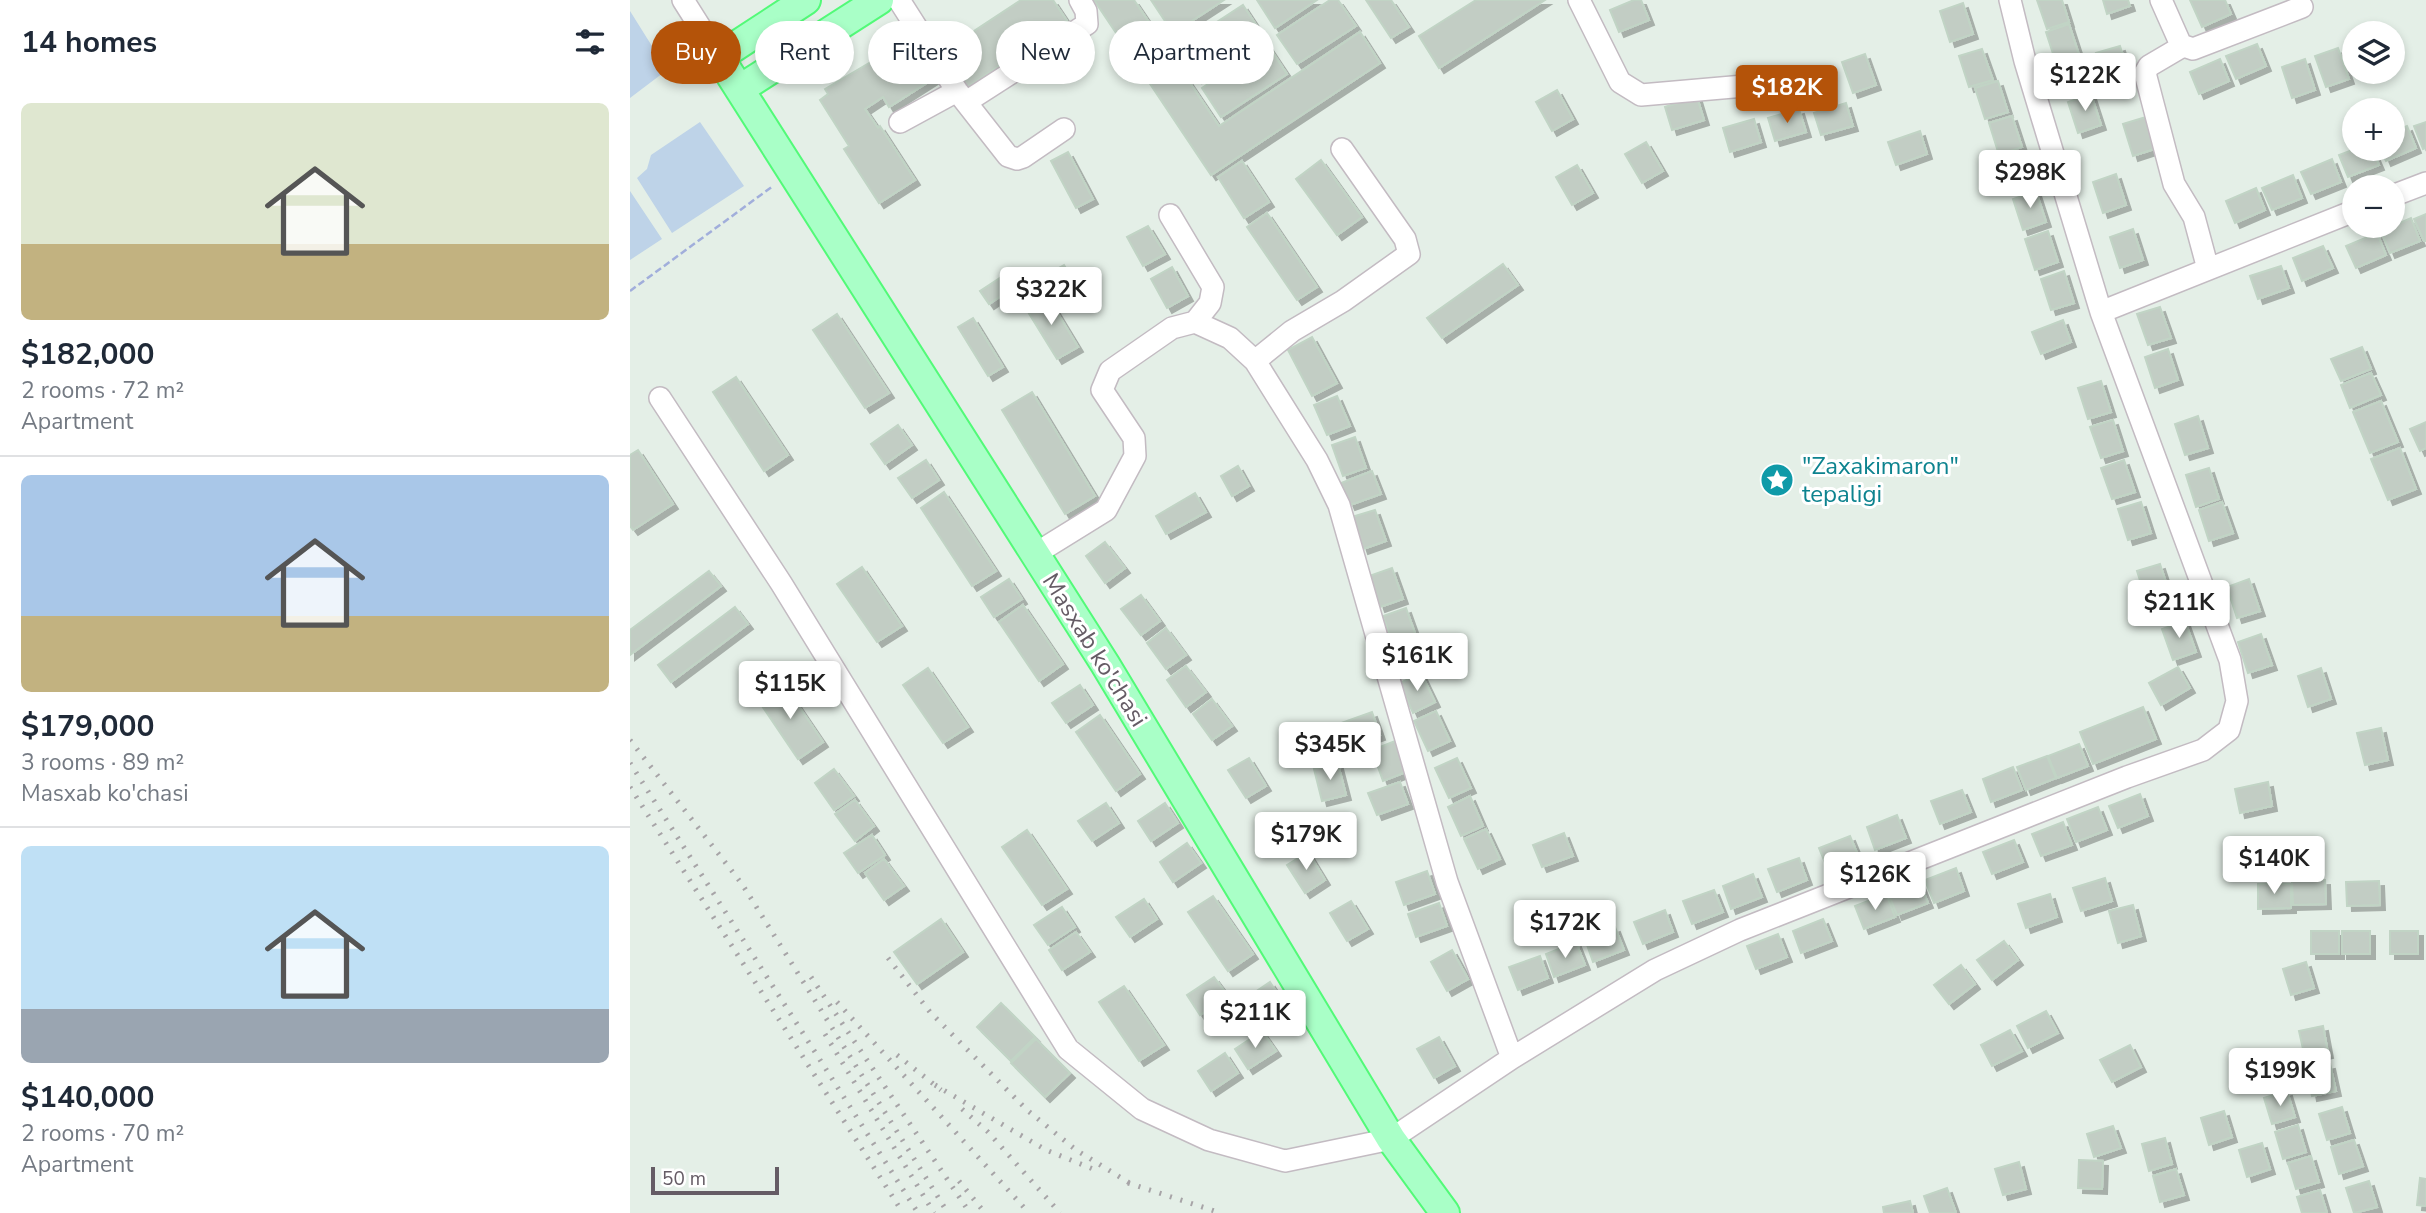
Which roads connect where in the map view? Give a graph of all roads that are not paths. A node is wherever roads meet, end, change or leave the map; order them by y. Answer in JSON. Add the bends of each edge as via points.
{"nodes":[{"id":1,"x":682,"y":0,"type":"edge"},
{"id":2,"x":806,"y":0,"type":"edge"},
{"id":3,"x":879,"y":0,"type":"edge"},
{"id":4,"x":900,"y":0,"type":"edge"},
{"id":5,"x":1080,"y":0,"type":"edge"},
{"id":6,"x":1579,"y":0,"type":"edge"},
{"id":7,"x":2010,"y":0,"type":"edge"},
{"id":8,"x":2161,"y":0,"type":"edge"},
{"id":9,"x":2302,"y":7,"type":"dead end"},
{"id":10,"x":696,"y":21,"type":"edge"},
{"id":11,"x":741,"y":43,"type":"edge"},
{"id":12,"x":2183,"y":46,"type":"junction"},
{"id":13,"x":1802,"y":81,"type":"dead end"},
{"id":14,"x":737,"y":84,"type":"edge"},
{"id":15,"x":740,"y":89,"type":"junction"},
{"id":16,"x":961,"y":97,"type":"junction"},
{"id":17,"x":900,"y":122,"type":"dead end"},
{"id":18,"x":1064,"y":129,"type":"dead end"},
{"id":19,"x":1342,"y":149,"type":"dead end"},
{"id":20,"x":2426,"y":183,"type":"edge"},
{"id":21,"x":2405,"y":191,"type":"edge"},
{"id":22,"x":1170,"y":215,"type":"dead end"},
{"id":23,"x":2342,"y":216,"type":"edge"},
{"id":24,"x":2208,"y":270,"type":"junction"},
{"id":25,"x":2101,"y":312,"type":"junction"},
{"id":26,"x":1195,"y":323,"type":"junction"},
{"id":27,"x":1255,"y":361,"type":"junction"},
{"id":28,"x":660,"y":398,"type":"dead end"},
{"id":29,"x":1035,"y":554,"type":"junction"},
{"id":30,"x":1512,"y":1058,"type":"junction"},
{"id":31,"x":1391,"y":1139,"type":"junction"},
{"id":32,"x":1445,"y":1213,"type":"edge"}],
"edges":[{"from":1,"to":10,"type":"street"},
{"from":2,"to":11,"type":"main road"},
{"from":3,"to":15,"type":"main road"},
{"from":4,"to":16,"type":"street"},
{"from":5,"to":16,"type":"street","via":[[1087,24]]},
{"from":6,"to":13,"type":"street","via":[[1620,82],[1641,95]]},
{"from":7,"to":25,"type":"street"},
{"from":8,"to":12,"type":"street"},
{"from":9,"to":12,"type":"street","via":[[2193,49]]},
{"from":12,"to":24,"type":"street","via":[[2145,73],[2174,184],[2194,217]]},
{"from":14,"to":15,"type":"main road","name":"Masxab ko'chasi"},
{"from":15,"to":29,"type":"main road","name":"Masxab ko'chasi"},
{"from":16,"to":17,"type":"street"},
{"from":16,"to":18,"type":"street","via":[[1007,156],[1017,159]]},
{"from":19,"to":27,"type":"street","via":[[1405,239],[1409,254],[1343,302],[1292,331]]},
{"from":20,"to":21,"type":"street"},
{"from":22,"to":26,"type":"street","via":[[1213,287],[1210,303]]},
{"from":23,"to":24,"type":"street"},
{"from":24,"to":25,"type":"street"},
{"from":25,"to":30,"type":"street","via":[[2230,660],[2237,701],[2229,730],[2203,750],[1740,930],[1656,970]]},
{"from":26,"to":27,"type":"street","via":[[1230,338]]},
{"from":26,"to":29,"type":"street","via":[[1172,328],[1110,371],[1102,390],[1134,438],[1135,456],[1106,510]]},
{"from":27,"to":30,"type":"street","via":[[1317,460],[1339,505],[1447,883]]},
{"from":28,"to":31,"type":"street","via":[[781,583],[1068,1049],[1142,1109],[1209,1140],[1284,1161]]},
{"from":29,"to":31,"type":"main road","name":"Masxab ko'chasi"},
{"from":30,"to":31,"type":"street"},
{"from":31,"to":32,"type":"main road","name":"Masxab ko'chasi"}]}
